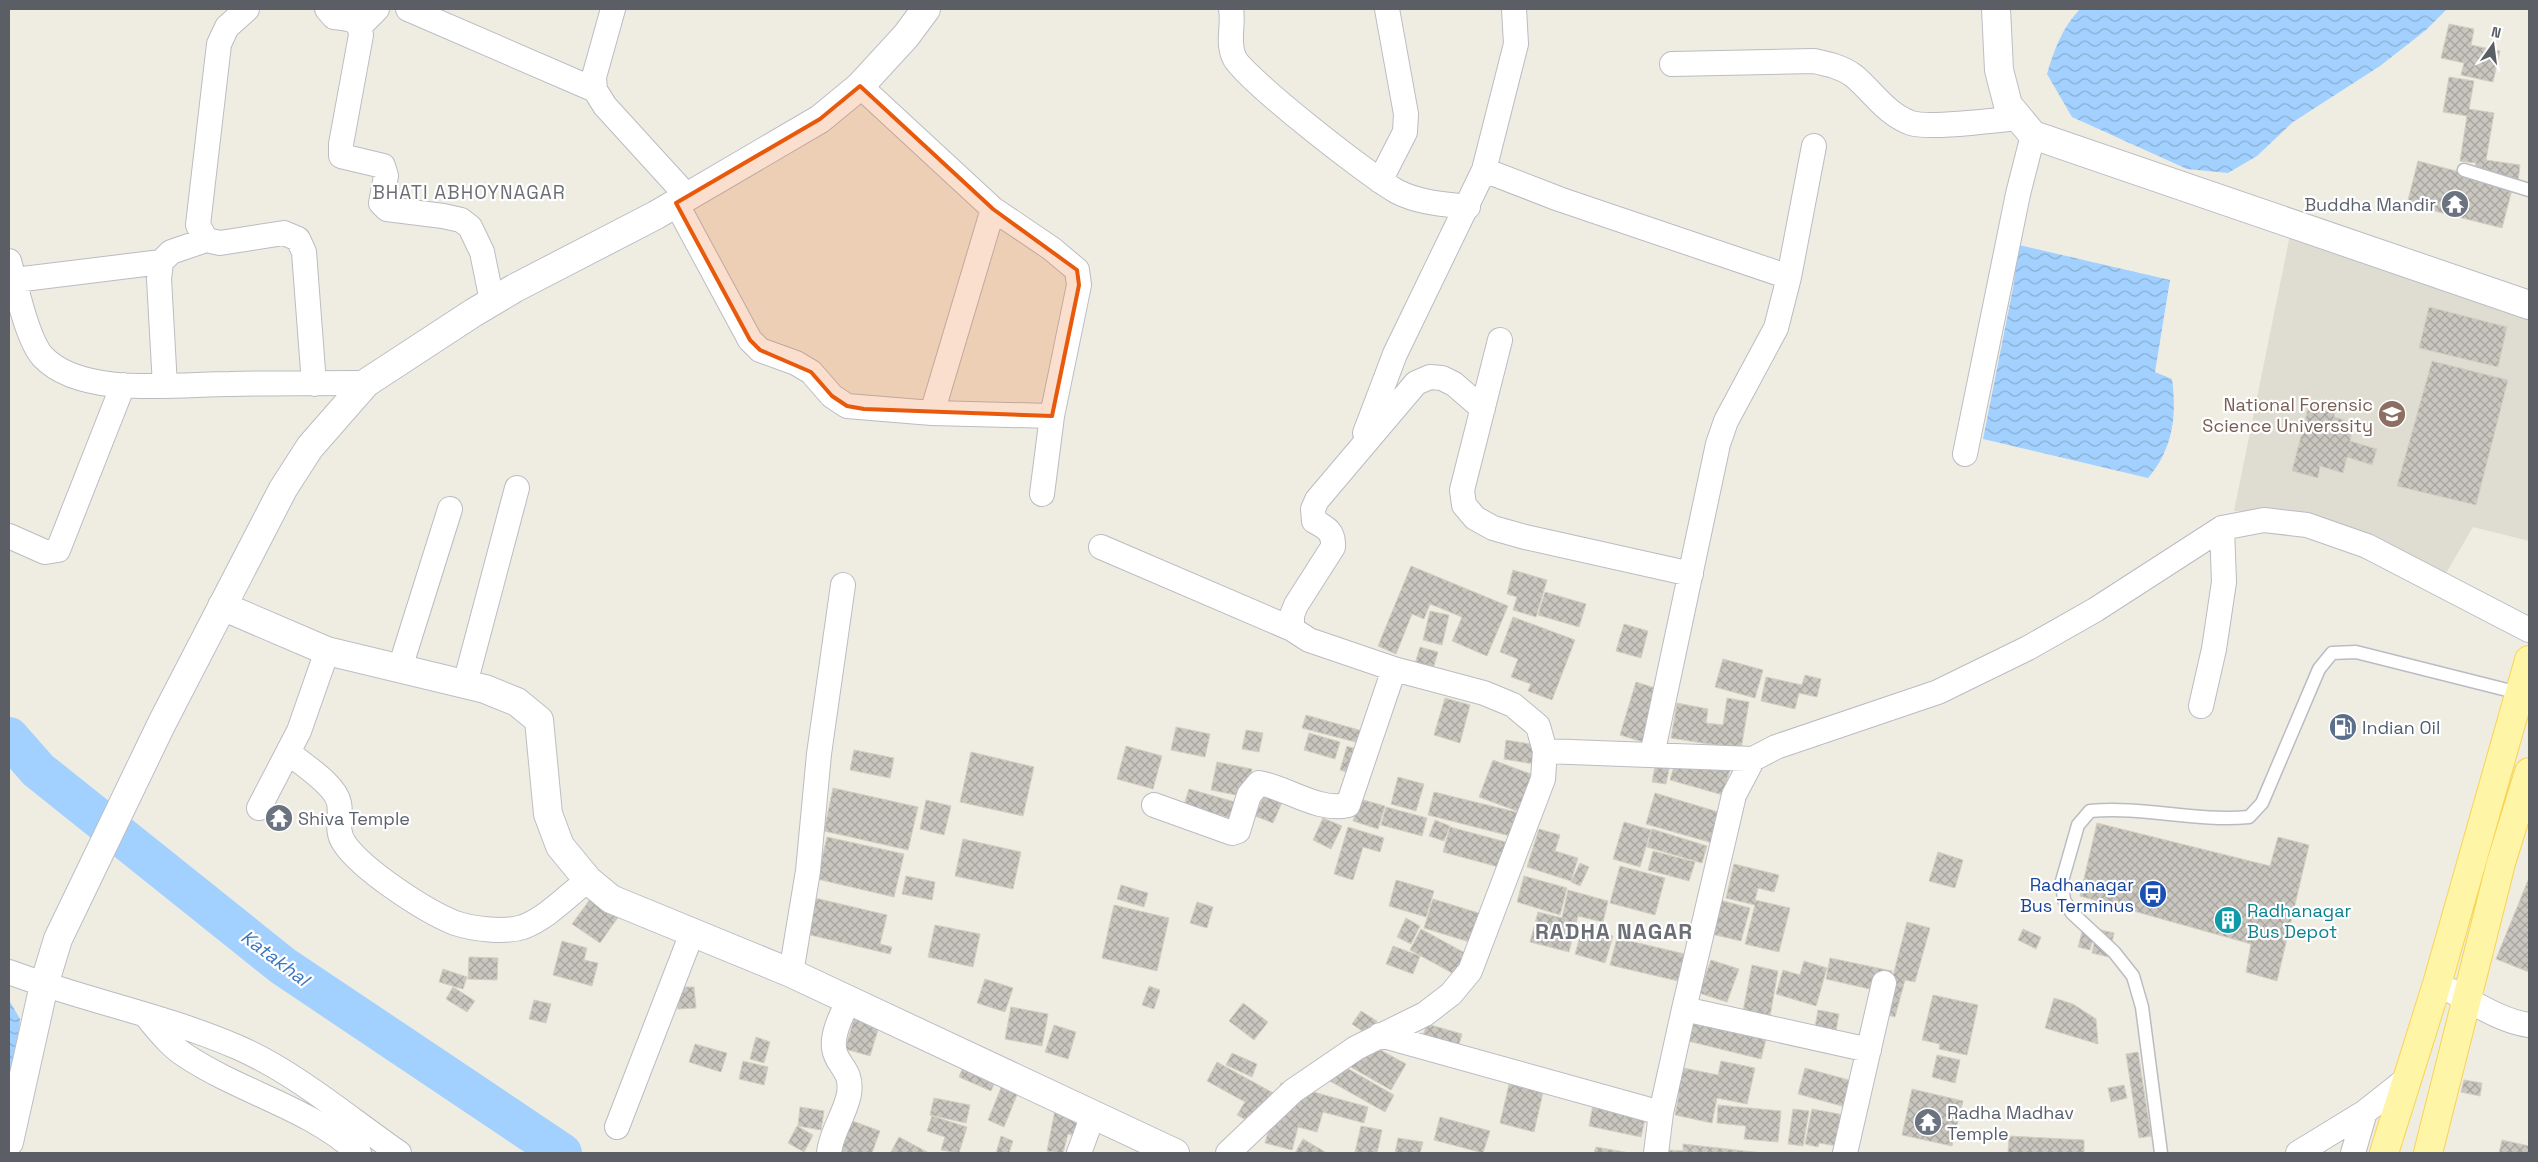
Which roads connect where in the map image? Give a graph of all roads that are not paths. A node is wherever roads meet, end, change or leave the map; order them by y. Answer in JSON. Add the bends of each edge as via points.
{"nodes":[{"id":1,"x":247,"y":9,"type":"edge"},
{"id":2,"x":327,"y":9,"type":"edge"},
{"id":3,"x":377,"y":9,"type":"edge"},
{"id":4,"x":408,"y":9,"type":"edge"},
{"id":5,"x":613,"y":9,"type":"edge"},
{"id":6,"x":926,"y":9,"type":"edge"},
{"id":7,"x":1244,"y":9,"type":"edge"},
{"id":8,"x":1387,"y":9,"type":"edge"},
{"id":9,"x":1514,"y":9,"type":"edge"},
{"id":10,"x":1996,"y":9,"type":"edge"},
{"id":11,"x":1231,"y":19,"type":"edge"},
{"id":12,"x":360,"y":26,"type":"junction"},
{"id":13,"x":1672,"y":64,"type":"dead end"},
{"id":14,"x":860,"y":86,"type":"junction"},
{"id":15,"x":595,"y":90,"type":"junction"},
{"id":16,"x":2026,"y":127,"type":"junction"},
{"id":17,"x":1814,"y":146,"type":"dead end"},
{"id":18,"x":1484,"y":170,"type":"junction"},
{"id":19,"x":2464,"y":170,"type":"dead end"},
{"id":20,"x":1380,"y":181,"type":"junction"},
{"id":21,"x":2529,"y":190,"type":"edge"},
{"id":22,"x":681,"y":200,"type":"junction"},
{"id":23,"x":1468,"y":207,"type":"junction"},
{"id":24,"x":993,"y":209,"type":"junction"},
{"id":25,"x":206,"y":240,"type":"junction"},
{"id":26,"x":161,"y":262,"type":"junction"},
{"id":27,"x":12,"y":271,"type":"edge"},
{"id":28,"x":1789,"y":277,"type":"junction"},
{"id":29,"x":492,"y":301,"type":"junction"},
{"id":30,"x":2529,"y":305,"type":"edge"},
{"id":31,"x":1500,"y":340,"type":"dead end"},
{"id":32,"x":366,"y":383,"type":"junction"},
{"id":33,"x":123,"y":384,"type":"junction"},
{"id":34,"x":314,"y":384,"type":"junction"},
{"id":35,"x":165,"y":386,"type":"junction"},
{"id":36,"x":1482,"y":408,"type":"junction"},
{"id":37,"x":932,"y":413,"type":"junction"},
{"id":38,"x":1052,"y":416,"type":"junction"},
{"id":39,"x":1359,"y":448,"type":"junction"},
{"id":40,"x":1965,"y":454,"type":"dead end"},
{"id":41,"x":517,"y":488,"type":"dead end"},
{"id":42,"x":1042,"y":494,"type":"dead end"},
{"id":43,"x":450,"y":509,"type":"dead end"},
{"id":44,"x":2222,"y":528,"type":"junction"},
{"id":45,"x":9,"y":536,"type":"edge"},
{"id":46,"x":1101,"y":547,"type":"dead end"},
{"id":47,"x":1691,"y":574,"type":"junction"},
{"id":48,"x":843,"y":585,"type":"dead end"},
{"id":49,"x":222,"y":606,"type":"junction"},
{"id":50,"x":1292,"y":630,"type":"junction"},
{"id":51,"x":2529,"y":630,"type":"edge"},
{"id":52,"x":327,"y":651,"type":"junction"},
{"id":53,"x":2529,"y":660,"type":"edge"},
{"id":54,"x":400,"y":668,"type":"junction"},
{"id":55,"x":1394,"y":669,"type":"junction"},
{"id":56,"x":465,"y":684,"type":"junction"},
{"id":57,"x":2519,"y":694,"type":"junction"},
{"id":58,"x":2201,"y":706,"type":"dead end"},
{"id":59,"x":1545,"y":751,"type":"junction"},
{"id":60,"x":288,"y":753,"type":"junction"},
{"id":61,"x":1652,"y":755,"type":"junction"},
{"id":62,"x":1753,"y":760,"type":"junction"},
{"id":63,"x":2529,"y":772,"type":"edge"},
{"id":64,"x":1154,"y":805,"type":"dead end"},
{"id":65,"x":259,"y":808,"type":"dead end"},
{"id":66,"x":588,"y":880,"type":"junction"},
{"id":67,"x":692,"y":933,"type":"junction"},
{"id":68,"x":9,"y":972,"type":"edge"},
{"id":69,"x":791,"y":973,"type":"junction"},
{"id":70,"x":1884,"y":983,"type":"dead end"},
{"id":71,"x":2437,"y":984,"type":"junction"},
{"id":72,"x":44,"y":985,"type":"junction"},
{"id":73,"x":2468,"y":998,"type":"junction"},
{"id":74,"x":849,"y":999,"type":"junction"},
{"id":75,"x":1684,"y":1009,"type":"junction"},
{"id":76,"x":146,"y":1016,"type":"junction"},
{"id":77,"x":2529,"y":1025,"type":"edge"},
{"id":78,"x":1380,"y":1036,"type":"junction"},
{"id":79,"x":1869,"y":1050,"type":"junction"},
{"id":80,"x":2408,"y":1078,"type":"junction"},
{"id":81,"x":2365,"y":1112,"type":"junction"},
{"id":82,"x":1661,"y":1113,"type":"junction"},
{"id":83,"x":1093,"y":1115,"type":"junction"},
{"id":84,"x":617,"y":1127,"type":"dead end"},
{"id":85,"x":9,"y":1142,"type":"edge"},
{"id":86,"x":360,"y":1153,"type":"edge"},
{"id":87,"x":399,"y":1153,"type":"edge"},
{"id":88,"x":829,"y":1153,"type":"edge"},
{"id":89,"x":1079,"y":1153,"type":"edge"},
{"id":90,"x":1175,"y":1153,"type":"edge"},
{"id":91,"x":1228,"y":1153,"type":"edge"},
{"id":92,"x":1656,"y":1153,"type":"edge"},
{"id":93,"x":1846,"y":1153,"type":"edge"},
{"id":94,"x":2161,"y":1153,"type":"edge"},
{"id":95,"x":2298,"y":1153,"type":"edge"},
{"id":96,"x":2353,"y":1153,"type":"edge"},
{"id":97,"x":2384,"y":1153,"type":"edge"},
{"id":98,"x":2428,"y":1153,"type":"edge"}],
"edges":[{"from":1,"to":25,"type":"street","via":[[227,27],[219,44],[198,225]]},
{"from":2,"to":12,"type":"street","via":[[334,17],[354,20]]},
{"from":3,"to":12,"type":"street"},
{"from":4,"to":15,"type":"street"},
{"from":5,"to":15,"type":"street","via":[[594,77]]},
{"from":6,"to":14,"type":"street"},
{"from":7,"to":11,"type":"street"},
{"from":8,"to":20,"type":"street","via":[[1406,114],[1405,132]]},
{"from":9,"to":18,"type":"street","via":[[1516,44]]},
{"from":10,"to":16,"type":"street","via":[[1999,70],[2008,105]]},
{"from":11,"to":20,"type":"street","via":[[1230,42],[1234,59],[1251,79]]},
{"from":12,"to":29,"type":"street","via":[[341,156],[383,166],[386,176],[381,203],[387,209],[443,216],[461,220],[470,227],[482,252]]},
{"from":13,"to":16,"type":"street","via":[[1814,61],[1831,64],[1853,76],[1877,99],[1911,123]]},
{"from":14,"to":22,"type":"street","via":[[820,119]]},
{"from":14,"to":24,"type":"street"},
{"from":15,"to":22,"type":"street"},
{"from":16,"to":30,"type":"street"},
{"from":16,"to":40,"type":"street","via":[[2018,194]]},
{"from":17,"to":28,"type":"street"},
{"from":18,"to":23,"type":"street"},
{"from":18,"to":28,"type":"street","via":[[1558,199]]},
{"from":19,"to":21,"type":"lane"},
{"from":20,"to":23,"type":"street","via":[[1421,202]]},
{"from":22,"to":29,"type":"street"},
{"from":22,"to":37,"type":"street","via":[[750,340],[760,350],[812,372],[832,396],[847,406]]},
{"from":23,"to":39,"type":"street","via":[[1395,354]]},
{"from":24,"to":37,"type":"street"},
{"from":24,"to":38,"type":"street","via":[[1077,270],[1078,284]]},
{"from":25,"to":26,"type":"street","via":[[171,252]]},
{"from":25,"to":34,"type":"street","via":[[220,243],[284,233],[298,238],[304,252]]},
{"from":26,"to":27,"type":"street"},
{"from":26,"to":35,"type":"street","via":[[159,279]]},
{"from":27,"to":33,"type":"street","via":[[31,334],[42,356],[62,372],[89,380]]},
{"from":28,"to":47,"type":"street","via":[[1776,328],[1726,421],[1718,444]]},
{"from":29,"to":32,"type":"street"},
{"from":31,"to":36,"type":"street"},
{"from":32,"to":34,"type":"street"},
{"from":32,"to":49,"type":"street","via":[[310,447]]},
{"from":33,"to":35,"type":"street"},
{"from":33,"to":45,"type":"street","via":[[58,550],[45,552]]},
{"from":34,"to":35,"type":"street"},
{"from":36,"to":39,"type":"street","via":[[1454,384],[1442,378],[1430,378],[1416,383]]},
{"from":36,"to":47,"type":"street","via":[[1462,490],[1464,505],[1475,518],[1524,538]]},
{"from":37,"to":38,"type":"street"},
{"from":38,"to":42,"type":"street"},
{"from":39,"to":50,"type":"street","via":[[1312,509],[1314,521],[1328,528],[1334,536],[1333,547],[1296,605]]},
{"from":41,"to":56,"type":"street"},
{"from":43,"to":54,"type":"street"},
{"from":44,"to":51,"type":"street","via":[[2264,520],[2306,525],[2367,546]]},
{"from":44,"to":58,"type":"street","via":[[2224,582]]},
{"from":44,"to":62,"type":"street","via":[[2095,610],[2028,648],[1938,692],[1776,747]]},
{"from":46,"to":50,"type":"street"},
{"from":47,"to":61,"type":"street"},
{"from":48,"to":69,"type":"street","via":[[819,754],[810,853]]},
{"from":49,"to":52,"type":"street"},
{"from":49,"to":72,"type":"street","via":[[58,939]]},
{"from":50,"to":55,"type":"street","via":[[1309,640]]},
{"from":52,"to":54,"type":"street"},
{"from":52,"to":60,"type":"street"},
{"from":53,"to":57,"type":"main road"},
{"from":54,"to":56,"type":"street"},
{"from":55,"to":59,"type":"street","via":[[1484,693],[1513,705],[1538,726]]},
{"from":55,"to":64,"type":"street","via":[[1348,806],[1324,805],[1260,783],[1249,795],[1238,831],[1232,833]]},
{"from":56,"to":66,"type":"street","via":[[517,702],[539,720],[548,814],[560,846]]},
{"from":57,"to":71,"type":"main road"},
{"from":57,"to":94,"type":"lane","via":[[2356,652],[2332,653],[2319,669],[2262,803],[2249,817],[2228,819],[2115,808],[2090,811],[2078,825],[2062,882],[2064,900],[2072,913],[2114,952],[2133,976],[2142,1007]]},
{"from":59,"to":61,"type":"street"},
{"from":59,"to":78,"type":"street","via":[[1543,779],[1470,971],[1451,994],[1425,1014]]},
{"from":60,"to":65,"type":"street"},
{"from":60,"to":66,"type":"street","via":[[335,791],[340,803],[339,831],[353,854],[376,874],[434,913],[457,923],[502,929],[521,927],[539,919]]},
{"from":61,"to":62,"type":"street"},
{"from":62,"to":75,"type":"street","via":[[1734,795]]},
{"from":63,"to":73,"type":"main road","via":[[2501,863]]},
{"from":66,"to":67,"type":"street","via":[[611,899]]},
{"from":67,"to":69,"type":"street"},
{"from":67,"to":84,"type":"street"},
{"from":68,"to":72,"type":"street"},
{"from":69,"to":74,"type":"street"},
{"from":70,"to":79,"type":"street"},
{"from":71,"to":73,"type":"street"},
{"from":71,"to":80,"type":"main road"},
{"from":72,"to":76,"type":"street"},
{"from":72,"to":85,"type":"street"},
{"from":73,"to":77,"type":"street","via":[[2511,1023]]},
{"from":73,"to":98,"type":"main road"},
{"from":74,"to":83,"type":"street"},
{"from":74,"to":88,"type":"street","via":[[834,1037],[834,1049],[850,1081],[849,1096],[830,1141]]},
{"from":75,"to":79,"type":"street"},
{"from":75,"to":82,"type":"street"},
{"from":76,"to":86,"type":"street","via":[[167,1041],[186,1056],[302,1113],[330,1129]]},
{"from":76,"to":87,"type":"street","via":[[237,1047],[285,1073]]},
{"from":78,"to":82,"type":"street"},
{"from":78,"to":91,"type":"street","via":[[1324,1069],[1293,1092]]},
{"from":79,"to":93,"type":"street"},
{"from":80,"to":81,"type":"street"},
{"from":80,"to":97,"type":"main road"},
{"from":81,"to":95,"type":"street"},
{"from":81,"to":96,"type":"street"},
{"from":82,"to":92,"type":"street"},
{"from":83,"to":89,"type":"street"},
{"from":83,"to":90,"type":"street"}]}
